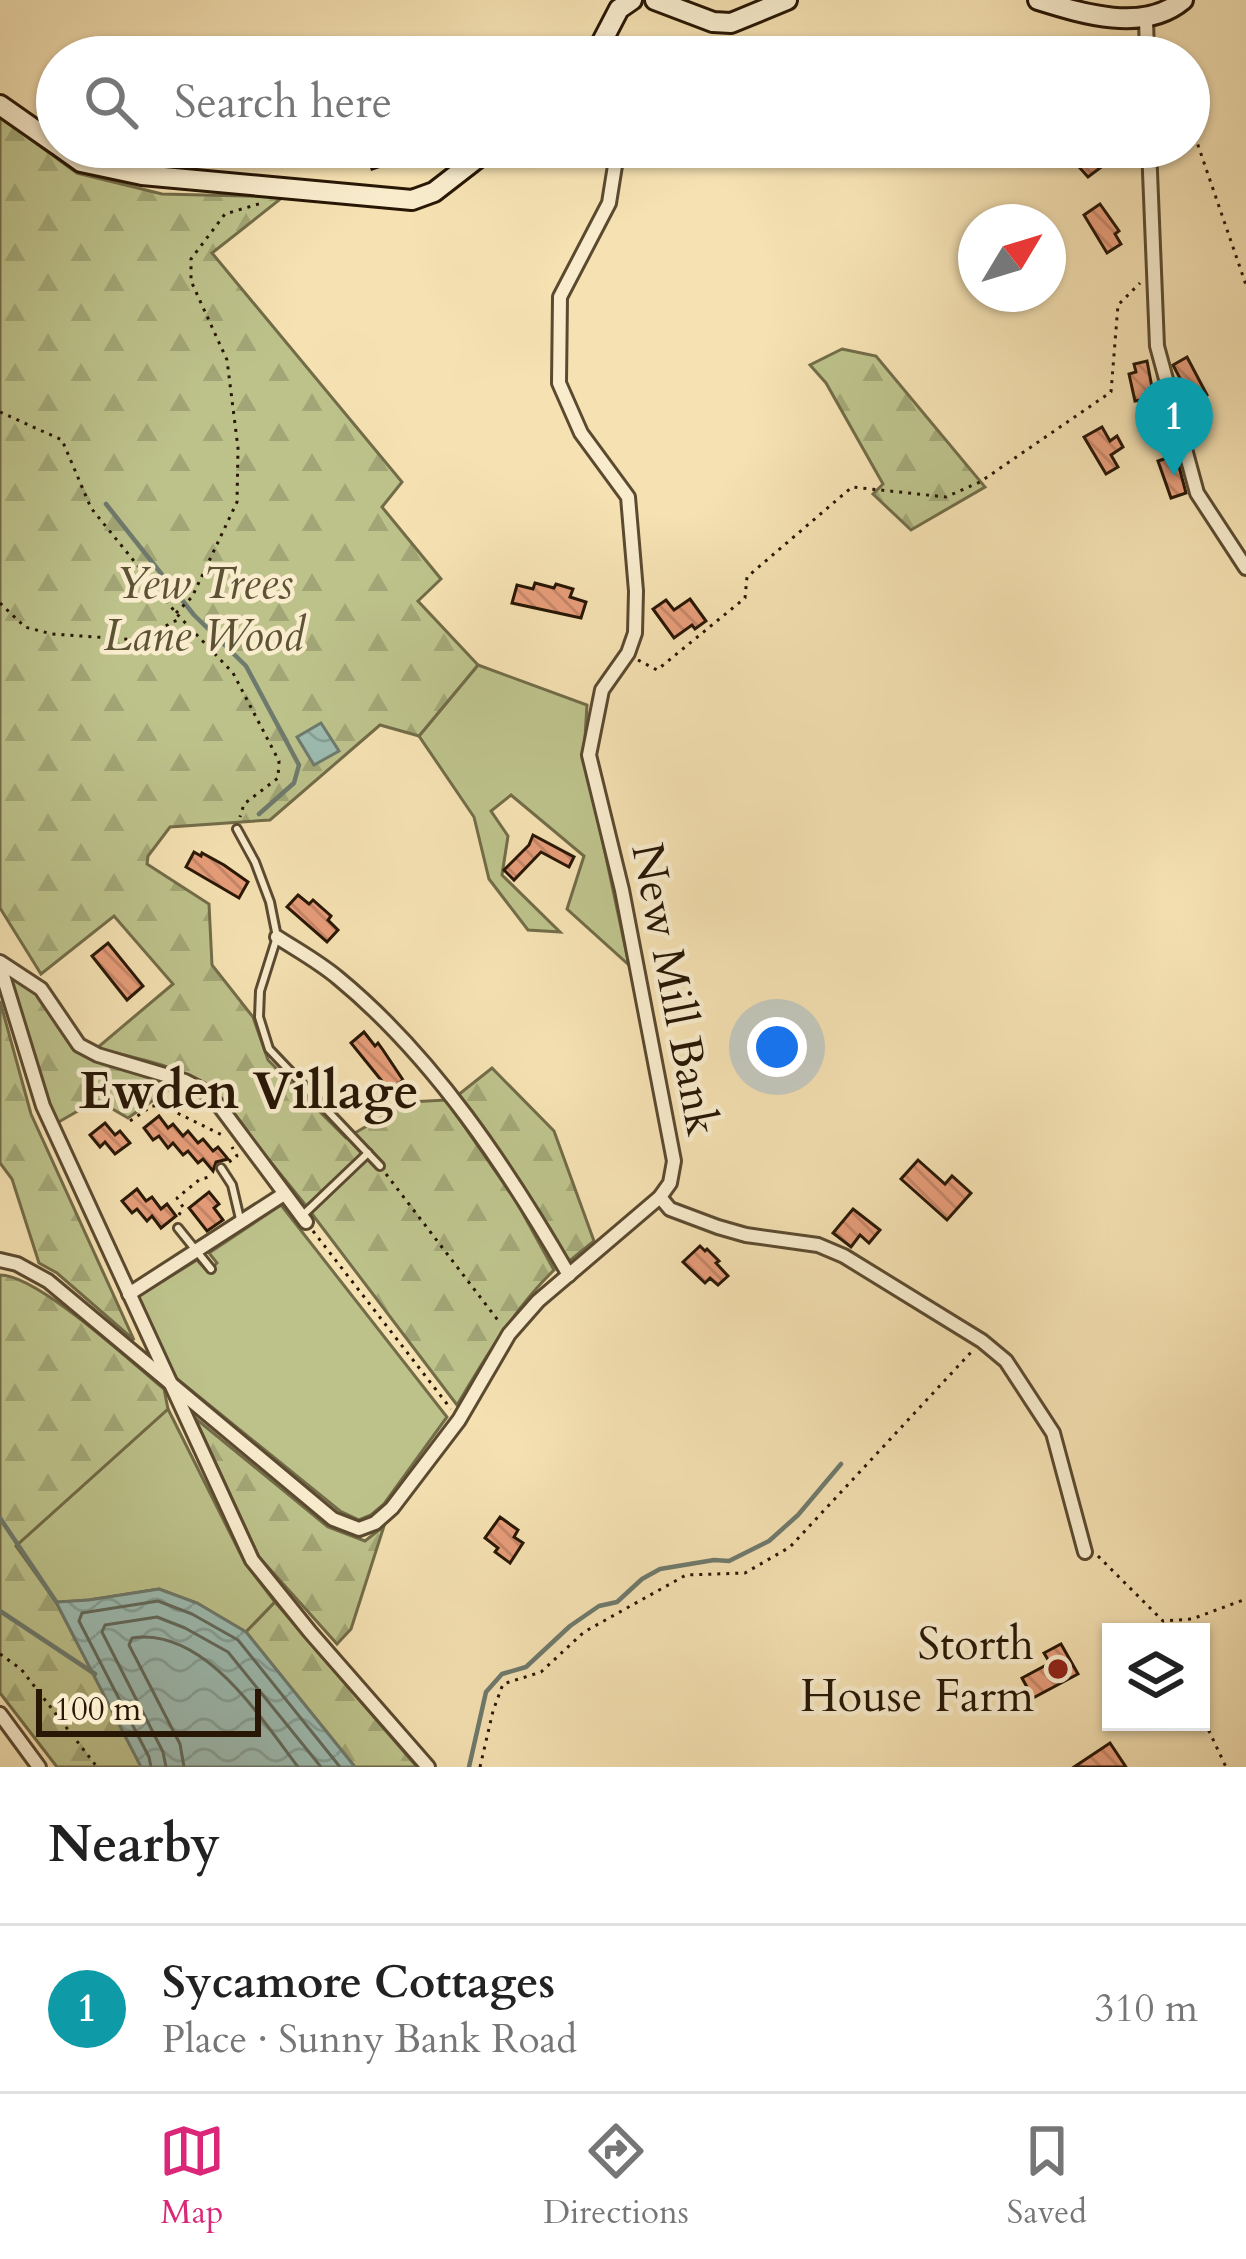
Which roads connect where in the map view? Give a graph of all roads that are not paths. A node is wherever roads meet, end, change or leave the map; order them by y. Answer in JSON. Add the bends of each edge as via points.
{"nodes":[{"id":1,"x":632,"y":0,"type":"edge"},
{"id":2,"x":655,"y":0,"type":"edge"},
{"id":3,"x":788,"y":0,"type":"edge"},
{"id":4,"x":1038,"y":0,"type":"edge"},
{"id":5,"x":1184,"y":0,"type":"edge"},
{"id":6,"x":1146,"y":19,"type":"junction"},
{"id":7,"x":608,"y":36,"type":"edge"},
{"id":8,"x":1146,"y":36,"type":"edge"},
{"id":9,"x":0,"y":105,"type":"edge"},
{"id":10,"x":36,"y":130,"type":"edge"},
{"id":11,"x":109,"y":168,"type":"edge"},
{"id":12,"x":465,"y":168,"type":"edge"},
{"id":13,"x":615,"y":168,"type":"edge"},
{"id":14,"x":1150,"y":168,"type":"edge"},
{"id":15,"x":1246,"y":568,"type":"edge"},
{"id":16,"x":237,"y":829,"type":"road end"},
{"id":17,"x":277,"y":937,"type":"junction"},
{"id":18,"x":0,"y":964,"type":"edge"},
{"id":19,"x":368,"y":1153,"type":"junction"},
{"id":20,"x":380,"y":1166,"type":"road end"},
{"id":21,"x":220,"y":1168,"type":"road end"},
{"id":22,"x":284,"y":1194,"type":"junction"},
{"id":23,"x":660,"y":1198,"type":"junction"},
{"id":24,"x":304,"y":1219,"type":"joint"},
{"id":25,"x":240,"y":1222,"type":"junction"},
{"id":26,"x":178,"y":1228,"type":"road end"},
{"id":27,"x":196,"y":1251,"type":"junction"},
{"id":28,"x":0,"y":1260,"type":"edge"},
{"id":29,"x":212,"y":1269,"type":"dead end"},
{"id":30,"x":568,"y":1275,"type":"junction"},
{"id":31,"x":129,"y":1294,"type":"junction"},
{"id":32,"x":169,"y":1382,"type":"junction"},
{"id":33,"x":1084,"y":1552,"type":"road end"},
{"id":34,"x":0,"y":1714,"type":"edge"},
{"id":35,"x":40,"y":1767,"type":"edge"},
{"id":36,"x":428,"y":1767,"type":"edge"}],
"edges":[{"from":1,"to":7,"type":"street"},
{"from":2,"to":3,"type":"street","via":[[731,23]]},
{"from":4,"to":6,"type":"street"},
{"from":5,"to":6,"type":"street"},
{"from":6,"to":8,"type":"street"},
{"from":9,"to":10,"type":"street"},
{"from":11,"to":12,"type":"street","via":[[412,200]]},
{"from":13,"to":23,"type":"street","name":"New Mill Bank","via":[[609,203],[560,297],[560,383],[581,434],[628,497],[634,633],[602,690],[590,755],[674,1161]]},
{"from":14,"to":15,"type":"street","via":[[1157,346],[1197,493]]},
{"from":16,"to":17,"type":"lane"},
{"from":17,"to":19,"type":"lane","via":[[260,991],[269,1049]]},
{"from":17,"to":30,"type":"street","via":[[336,976],[442,1086]]},
{"from":18,"to":22,"type":"street","via":[[41,989],[79,1045],[204,1091]]},
{"from":18,"to":31,"type":"street","via":[[43,1106]]},
{"from":19,"to":20,"type":"lane"},
{"from":19,"to":24,"type":"lane"},
{"from":21,"to":25,"type":"lane"},
{"from":22,"to":24,"type":"street"},
{"from":22,"to":25,"type":"street"},
{"from":23,"to":30,"type":"street","name":"New Mill Bank"},
{"from":23,"to":33,"type":"street","via":[[718,1227],[844,1256],[1006,1360],[1053,1433]]},
{"from":25,"to":27,"type":"street"},
{"from":26,"to":27,"type":"lane"},
{"from":27,"to":29,"type":"lane"},
{"from":27,"to":31,"type":"street"},
{"from":28,"to":32,"type":"street","name":"New Mill Bank","via":[[48,1281]]},
{"from":30,"to":32,"type":"street","name":"New Mill Bank","via":[[509,1334],[459,1420],[392,1508],[359,1529],[333,1519]]},
{"from":31,"to":32,"type":"street"},
{"from":32,"to":36,"type":"street","via":[[252,1561]]},
{"from":34,"to":35,"type":"street"}]}
